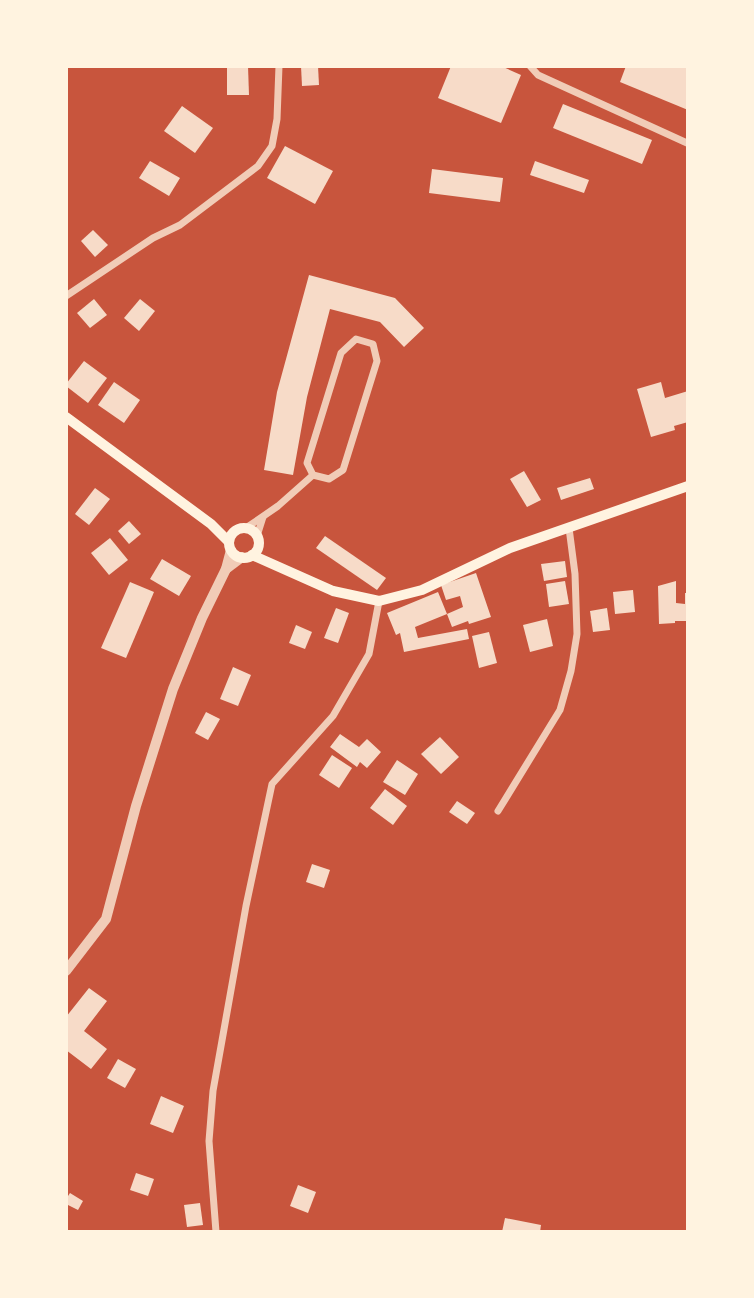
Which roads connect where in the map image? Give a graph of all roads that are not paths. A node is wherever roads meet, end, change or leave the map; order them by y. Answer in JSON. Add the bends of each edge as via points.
{"nodes":[{"id":1,"x":279,"y":66,"type":"edge"},
{"id":2,"x":530,"y":66,"type":"edge"},
{"id":3,"x":687,"y":143,"type":"edge"},
{"id":4,"x":66,"y":296,"type":"edge"},
{"id":5,"x":66,"y":417,"type":"edge"},
{"id":6,"x":313,"y":475,"type":"junction"},
{"id":7,"x":688,"y":486,"type":"edge"},
{"id":8,"x":263,"y":517,"type":"junction"},
{"id":9,"x":246,"y":528,"type":"junction"},
{"id":10,"x":569,"y":528,"type":"junction"},
{"id":11,"x":231,"y":541,"type":"junction"},
{"id":12,"x":252,"y":549,"type":"junction"},
{"id":13,"x":226,"y":569,"type":"junction"},
{"id":14,"x":379,"y":601,"type":"junction"},
{"id":15,"x":498,"y":811,"type":"dead end"},
{"id":16,"x":66,"y":971,"type":"edge"},
{"id":17,"x":216,"y":1231,"type":"edge"}],
"edges":[{"from":1,"to":4,"type":"street","via":[[272,146],[258,166],[180,225]]},
{"from":2,"to":3,"type":"street","via":[[538,75]]},
{"from":5,"to":11,"type":"main road"},
{"from":6,"to":6,"type":"street","via":[[329,479],[343,470],[377,361],[373,344],[356,339],[341,352],[307,463]]},
{"from":6,"to":8,"type":"street"},
{"from":7,"to":10,"type":"main road"},
{"from":8,"to":9,"type":"street"},
{"from":8,"to":12,"type":"street"},
{"from":9,"to":11,"type":"main road","via":[[238,529]]},
{"from":9,"to":12,"type":"main road","via":[[253,531]]},
{"from":10,"to":14,"type":"main road","via":[[510,548],[422,590]]},
{"from":10,"to":15,"type":"street","via":[[577,634],[571,671],[560,710]]},
{"from":11,"to":12,"type":"main road","via":[[237,556]]},
{"from":11,"to":13,"type":"street"},
{"from":12,"to":13,"type":"street"},
{"from":12,"to":14,"type":"main road","via":[[282,569],[332,591]]},
{"from":13,"to":16,"type":"street","via":[[173,689],[106,919]]},
{"from":14,"to":17,"type":"street","via":[[369,654],[333,716],[272,784],[213,1091],[209,1141]]}]}
